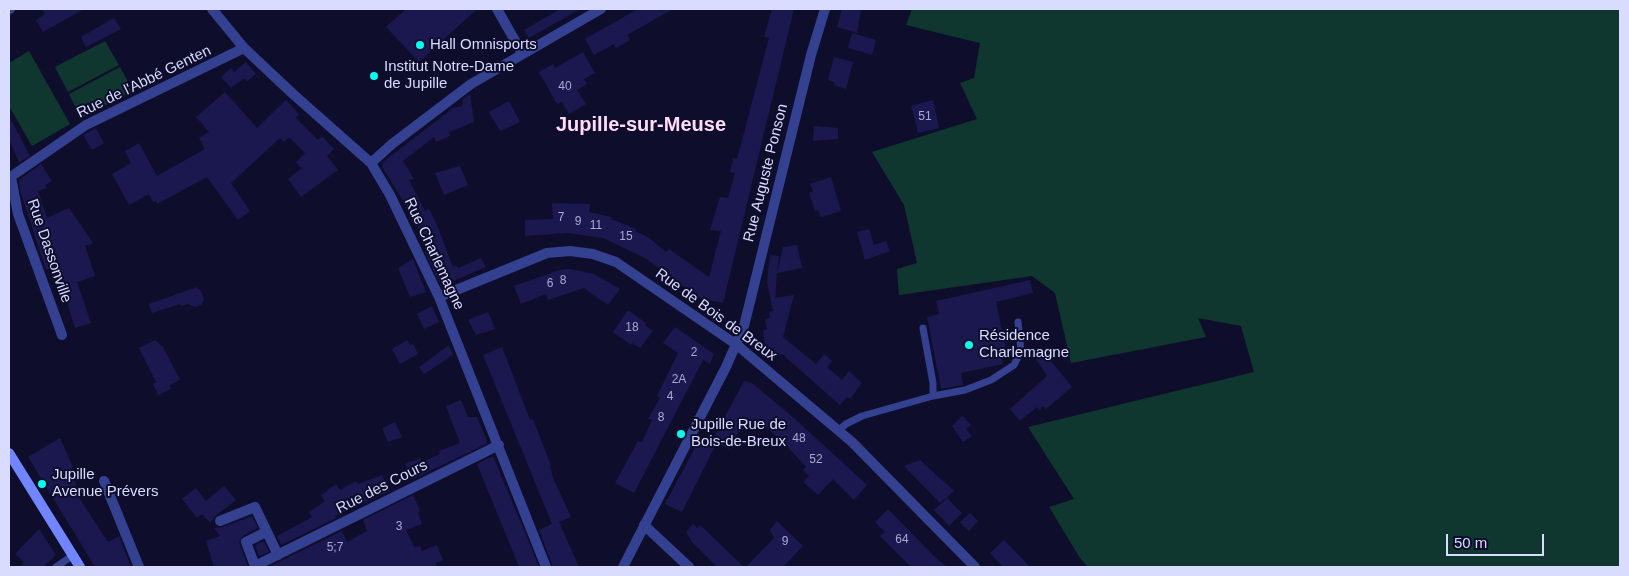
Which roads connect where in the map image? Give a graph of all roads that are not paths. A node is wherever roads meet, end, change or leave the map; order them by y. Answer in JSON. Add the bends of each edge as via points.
{"nodes":[{"id":1,"x":212,"y":9,"type":"edge"},
{"id":2,"x":496,"y":9,"type":"edge"},
{"id":3,"x":601,"y":9,"type":"edge"},
{"id":4,"x":825,"y":9,"type":"edge"},
{"id":5,"x":244,"y":48,"type":"junction"},
{"id":6,"x":522,"y":53,"type":"junction"},
{"id":7,"x":371,"y":163,"type":"junction"},
{"id":8,"x":10,"y":178,"type":"edge"},
{"id":9,"x":439,"y":297,"type":"junction"},
{"id":10,"x":1018,"y":322,"type":"dead end"},
{"id":11,"x":922,"y":328,"type":"dead end"},
{"id":12,"x":62,"y":335,"type":"dead end"},
{"id":13,"x":737,"y":344,"type":"junction"},
{"id":14,"x":933,"y":396,"type":"junction"},
{"id":15,"x":839,"y":430,"type":"junction"},
{"id":16,"x":499,"y":444,"type":"junction"},
{"id":17,"x":9,"y":453,"type":"edge"},
{"id":18,"x":104,"y":481,"type":"dead end"},
{"id":19,"x":220,"y":521,"type":"dead end"},
{"id":20,"x":644,"y":525,"type":"junction"},
{"id":21,"x":266,"y":532,"type":"junction"},
{"id":22,"x":278,"y":555,"type":"junction"},
{"id":23,"x":72,"y":556,"type":"junction"},
{"id":24,"x":56,"y":567,"type":"edge"},
{"id":25,"x":80,"y":567,"type":"edge"},
{"id":26,"x":139,"y":567,"type":"edge"},
{"id":27,"x":546,"y":567,"type":"edge"},
{"id":28,"x":623,"y":567,"type":"edge"},
{"id":29,"x":689,"y":567,"type":"edge"},
{"id":30,"x":974,"y":567,"type":"edge"}],
"edges":[{"from":1,"to":5,"type":"street","name":"Rue Charlemagne"},
{"from":2,"to":6,"type":"street"},
{"from":3,"to":6,"type":"street"},
{"from":4,"to":13,"type":"street","name":"Rue Auguste Ponson"},
{"from":5,"to":7,"type":"street","name":"Rue Charlemagne"},
{"from":5,"to":8,"type":"street","name":"Rue de l'Abbé Genten","via":[[86,125]]},
{"from":6,"to":7,"type":"street","via":[[472,84]]},
{"from":7,"to":9,"type":"street","name":"Rue Charlemagne","via":[[405,222]]},
{"from":8,"to":12,"type":"street","name":"Rue Dassonville","via":[[18,214]]},
{"from":9,"to":13,"type":"street","name":"Rue de Bois de Breux","via":[[547,252],[593,254],[616,262]]},
{"from":9,"to":16,"type":"street","name":"Rue Charlemagne"},
{"from":10,"to":14,"type":"lane","via":[[1020,351],[1014,365],[992,380],[965,390]]},
{"from":11,"to":14,"type":"lane"},
{"from":13,"to":15,"type":"street","name":"Rue de Bois de Breux"},
{"from":13,"to":20,"type":"street","name":"Rue Auguste Ponson"},
{"from":14,"to":15,"type":"lane","via":[[862,416]]},
{"from":15,"to":30,"type":"street","name":"Rue de Bois de Breux"},
{"from":16,"to":22,"type":"street","name":"Rue des Cours"},
{"from":16,"to":27,"type":"street","name":"Rue Charlemagne"},
{"from":17,"to":23,"type":"main road"},
{"from":18,"to":26,"type":"street"},
{"from":19,"to":21,"type":"street","via":[[255,507]]},
{"from":20,"to":28,"type":"street","name":"Rue Auguste Ponson"},
{"from":20,"to":29,"type":"street"},
{"from":21,"to":22,"type":"street"},
{"from":21,"to":22,"type":"street","name":"Rue des Cours","via":[[246,542],[255,566]]},
{"from":23,"to":24,"type":"lane"},
{"from":23,"to":25,"type":"main road"}]}
